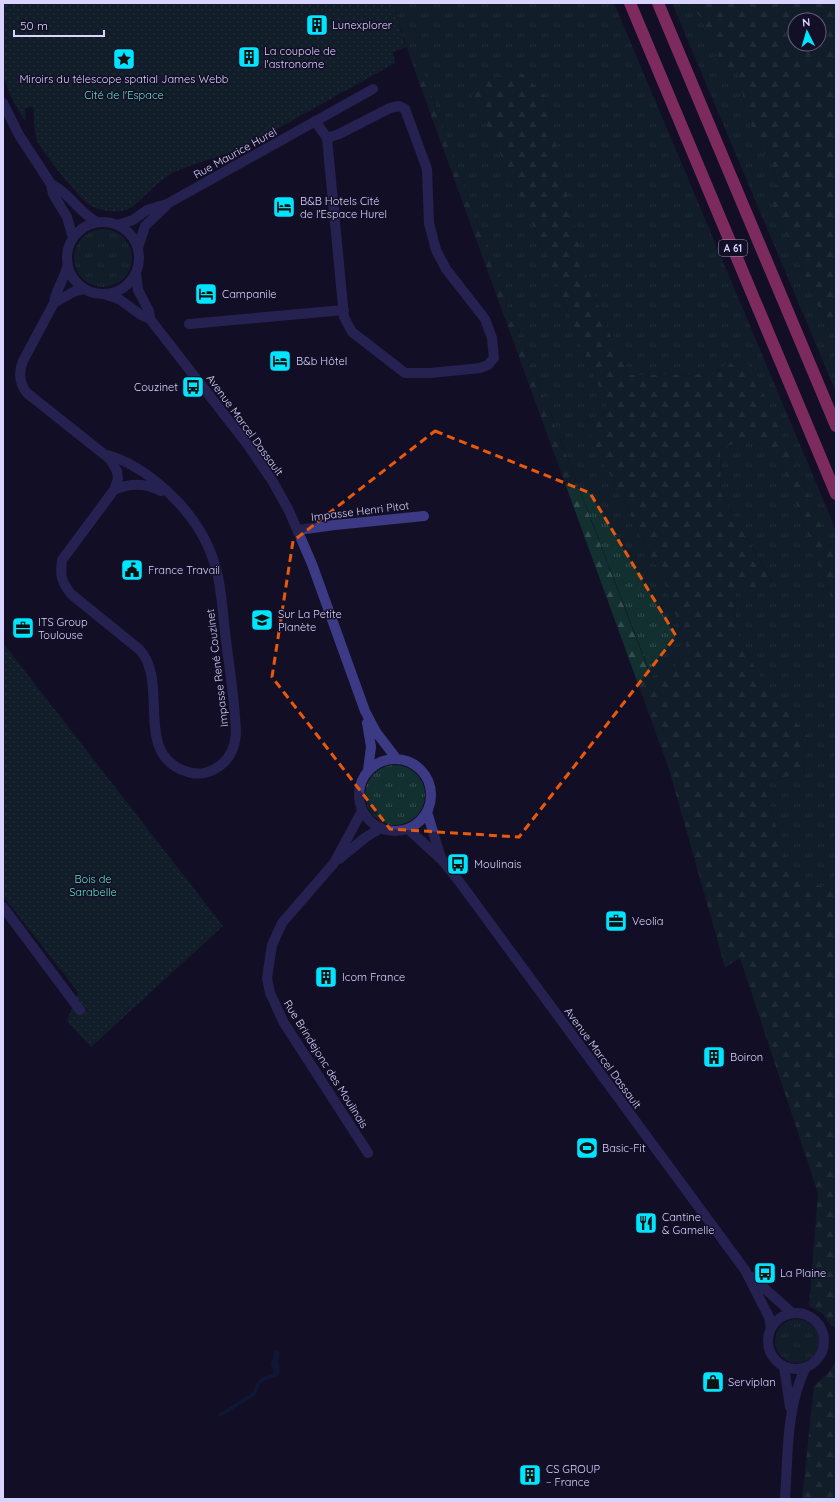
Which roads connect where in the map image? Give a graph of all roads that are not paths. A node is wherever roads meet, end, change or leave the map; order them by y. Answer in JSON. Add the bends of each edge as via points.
{"nodes":[{"id":1,"x":630,"y":3,"type":"edge"},
{"id":2,"x":658,"y":3,"type":"edge"},
{"id":3,"x":373,"y":89,"type":"dead end"},
{"id":4,"x":3,"y":103,"type":"edge"},
{"id":5,"x":315,"y":121,"type":"junction"},
{"id":6,"x":327,"y":138,"type":"junction"},
{"id":7,"x":51,"y":184,"type":"junction"},
{"id":8,"x":167,"y":204,"type":"junction"},
{"id":9,"x":97,"y":222,"type":"junction"},
{"id":10,"x":118,"y":225,"type":"junction"},
{"id":11,"x":73,"y":238,"type":"junction"},
{"id":12,"x":138,"y":248,"type":"junction"},
{"id":13,"x":67,"y":267,"type":"junction"},
{"id":14,"x":136,"y":273,"type":"junction"},
{"id":15,"x":84,"y":289,"type":"junction"},
{"id":16,"x":104,"y":294,"type":"junction"},
{"id":17,"x":54,"y":304,"type":"junction"},
{"id":18,"x":344,"y":310,"type":"junction"},
{"id":19,"x":150,"y":319,"type":"junction"},
{"id":20,"x":189,"y":324,"type":"dead end"},
{"id":21,"x":836,"y":426,"type":"edge"},
{"id":22,"x":104,"y":454,"type":"junction"},
{"id":23,"x":114,"y":490,"type":"junction"},
{"id":24,"x":836,"y":494,"type":"edge"},
{"id":25,"x":174,"y":500,"type":"junction"},
{"id":26,"x":424,"y":516,"type":"dead end"},
{"id":27,"x":298,"y":530,"type":"junction"},
{"id":28,"x":365,"y":711,"type":"junction"},
{"id":29,"x":396,"y":758,"type":"junction"},
{"id":30,"x":368,"y":770,"type":"junction"},
{"id":31,"x":362,"y":811,"type":"junction"},
{"id":32,"x":427,"y":812,"type":"junction"},
{"id":33,"x":380,"y":828,"type":"junction"},
{"id":34,"x":408,"y":829,"type":"junction"},
{"id":35,"x":442,"y":860,"type":"junction"},
{"id":36,"x":334,"y":863,"type":"junction"},
{"id":37,"x":3,"y":908,"type":"edge"},
{"id":38,"x":80,"y":1010,"type":"dead end"},
{"id":39,"x":368,"y":1153,"type":"dead end"},
{"id":40,"x":745,"y":1270,"type":"junction"},
{"id":41,"x":792,"y":1314,"type":"junction"},
{"id":42,"x":771,"y":1328,"type":"junction"},
{"id":43,"x":784,"y":1367,"type":"junction"},
{"id":44,"x":806,"y":1367,"type":"junction"},
{"id":45,"x":791,"y":1419,"type":"junction"},
{"id":46,"x":785,"y":1499,"type":"edge"}],
"edges":[{"from":1,"to":24,"type":"highway","number":"A 61"},
{"from":2,"to":21,"type":"highway","number":"A 61"},
{"from":3,"to":5,"type":"street","name":"Rue Maurice Hurel"},
{"from":4,"to":7,"type":"street","via":[[19,135]]},
{"from":5,"to":6,"type":"street"},
{"from":5,"to":8,"type":"street","name":"Rue Maurice Hurel"},
{"from":6,"to":18,"type":"street"},
{"from":6,"to":18,"type":"street","via":[[390,108],[399,106],[405,109],[427,169],[429,223],[436,250],[446,269],[485,319],[492,338],[494,358],[484,367],[431,373],[401,372],[350,329]]},
{"from":7,"to":9,"type":"street","via":[[61,188],[78,209]]},
{"from":7,"to":11,"type":"street","via":[[53,194],[67,217]]},
{"from":8,"to":10,"type":"street","name":"Rue Maurice Hurel","via":[[147,210],[133,220]]},
{"from":8,"to":12,"type":"street","name":"Rue Maurice Hurel","via":[[145,226]]},
{"from":9,"to":10,"type":"street"},
{"from":9,"to":11,"type":"street","via":[[86,226]]},
{"from":10,"to":12,"type":"street","via":[[130,235]]},
{"from":11,"to":13,"type":"street","via":[[67,252]]},
{"from":12,"to":14,"type":"street"},
{"from":13,"to":15,"type":"street","via":[[73,279]]},
{"from":13,"to":17,"type":"street","name":"Impasse René Couzinet","via":[[65,278],[54,297]]},
{"from":14,"to":16,"type":"street","via":[[124,288]]},
{"from":14,"to":19,"type":"street","name":"Avenue Marcel Dassault","via":[[138,290],[149,311]]},
{"from":15,"to":16,"type":"street"},
{"from":15,"to":17,"type":"street","name":"Impasse René Couzinet","via":[[75,291]]},
{"from":16,"to":19,"type":"street","name":"Avenue Marcel Dassault","via":[[119,298]]},
{"from":17,"to":22,"type":"street","name":"Impasse René Couzinet","via":[[23,361],[20,371],[22,384],[33,399]]},
{"from":18,"to":20,"type":"street"},
{"from":19,"to":27,"type":"street","name":"Avenue Marcel Dassault","via":[[247,444],[273,482]]},
{"from":22,"to":23,"type":"street","name":"Impasse René Couzinet","via":[[117,471],[118,479]]},
{"from":22,"to":25,"type":"street","name":"Impasse René Couzinet","via":[[141,471]]},
{"from":23,"to":25,"type":"street","name":"Impasse René Couzinet","via":[[122,486],[141,484],[160,490]]},
{"from":23,"to":25,"type":"street","name":"Impasse René Couzinet","via":[[62,560],[62,583],[71,594],[143,654],[150,669],[157,739],[161,753],[177,768],[191,773],[203,773],[216,769],[226,760],[235,741],[236,726],[215,566],[200,530]]},
{"from":26,"to":27,"type":"street","name":"Impasse Henri Pitot"},
{"from":27,"to":28,"type":"street","name":"Avenue Marcel Dassault"},
{"from":28,"to":29,"type":"street","name":"Avenue Marcel Dassault","via":[[376,732]]},
{"from":28,"to":30,"type":"street","name":"Avenue Marcel Dassault","via":[[371,747]]},
{"from":29,"to":30,"type":"street","via":[[381,761]]},
{"from":29,"to":32,"type":"street","name":"Avenue Marcel Dassault","via":[[416,765],[425,774],[431,793]]},
{"from":30,"to":31,"type":"street","name":"Avenue Marcel Dassault","via":[[359,789]]},
{"from":31,"to":33,"type":"street"},
{"from":31,"to":36,"type":"street","name":"Rue Brindejonc des Moulinais"},
{"from":32,"to":34,"type":"street","via":[[419,822]]},
{"from":32,"to":35,"type":"street","name":"Avenue Marcel Dassault"},
{"from":33,"to":34,"type":"street","via":[[394,831]]},
{"from":33,"to":36,"type":"street","name":"Rue Brindejonc des Moulinais"},
{"from":34,"to":35,"type":"street","name":"Avenue Marcel Dassault"},
{"from":35,"to":40,"type":"street","name":"Avenue Marcel Dassault"},
{"from":36,"to":39,"type":"street","name":"Rue Brindejonc des Moulinais","via":[[282,923],[272,945],[267,978],[270,992],[284,1024]]},
{"from":37,"to":38,"type":"street"},
{"from":40,"to":41,"type":"street","name":"Avenue Marcel Dassault"},
{"from":40,"to":42,"type":"street","name":"Avenue Marcel Dassault","via":[[769,1317]]},
{"from":41,"to":42,"type":"street","via":[[778,1319]]},
{"from":41,"to":44,"type":"street","via":[[809,1316],[816,1322],[824,1338],[820,1355]]},
{"from":42,"to":43,"type":"street","name":"Avenue Marcel Dassault","via":[[768,1344],[770,1353]]},
{"from":43,"to":44,"type":"street"},
{"from":43,"to":45,"type":"street"},
{"from":44,"to":45,"type":"street","via":[[797,1389]]},
{"from":45,"to":46,"type":"street"}]}
